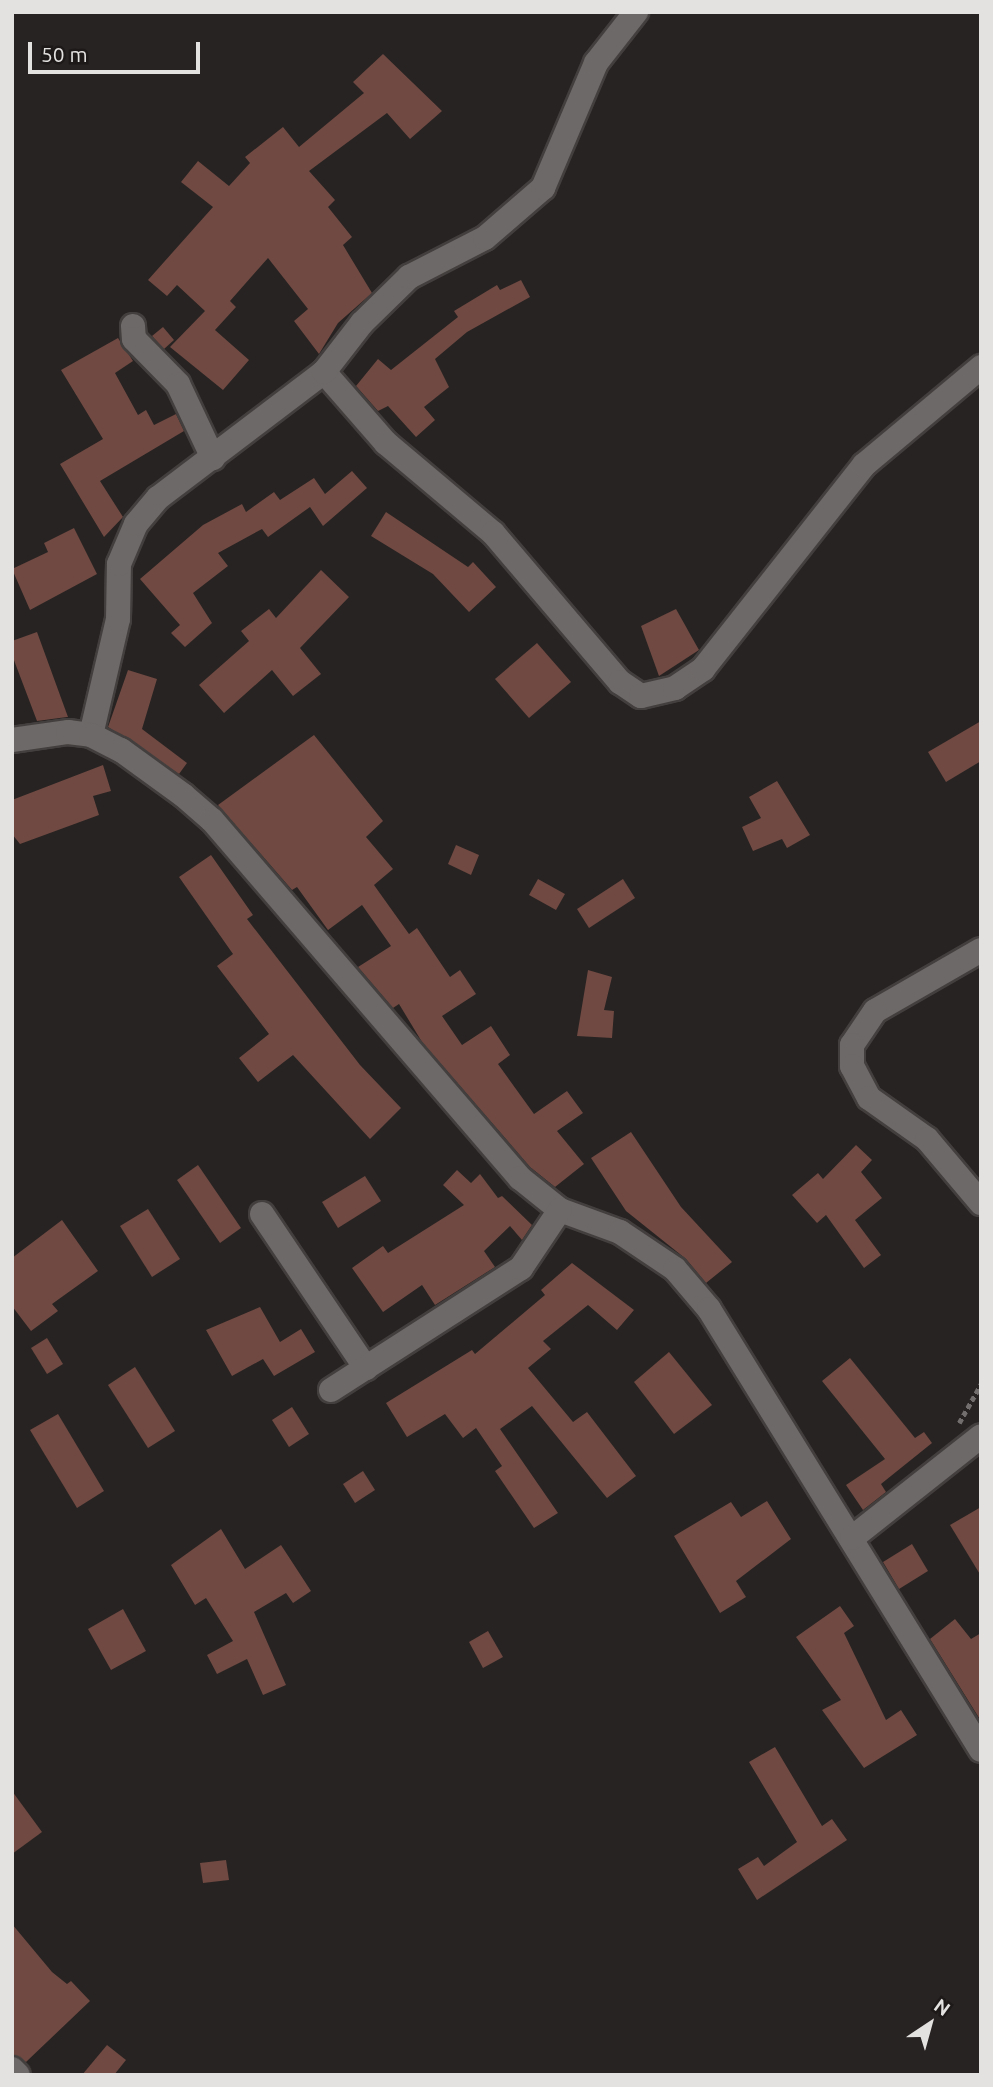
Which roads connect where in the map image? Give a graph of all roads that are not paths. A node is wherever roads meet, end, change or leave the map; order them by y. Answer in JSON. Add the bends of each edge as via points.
{"nodes":[{"id":1,"x":636,"y":12,"type":"edge"},
{"id":2,"x":133,"y":326,"type":"dead end"},
{"id":3,"x":981,"y":367,"type":"edge"},
{"id":4,"x":324,"y":372,"type":"junction"},
{"id":5,"x":213,"y":458,"type":"junction"},
{"id":6,"x":91,"y":735,"type":"junction"},
{"id":7,"x":12,"y":740,"type":"edge"},
{"id":8,"x":981,"y":950,"type":"edge"},
{"id":9,"x":981,"y":1203,"type":"edge"},
{"id":10,"x":560,"y":1210,"type":"junction"},
{"id":11,"x":262,"y":1214,"type":"dead end"},
{"id":12,"x":366,"y":1368,"type":"junction"},
{"id":13,"x":331,"y":1390,"type":"dead end"},
{"id":14,"x":981,"y":1436,"type":"edge"},
{"id":15,"x":852,"y":1538,"type":"junction"},
{"id":16,"x":981,"y":1750,"type":"edge"},
{"id":17,"x":12,"y":2069,"type":"edge"},
{"id":18,"x":18,"y":2075,"type":"edge"}],
"edges":[{"from":1,"to":4,"type":"street","via":[[596,63],[543,188],[485,238],[409,277],[362,323]]},
{"from":2,"to":5,"type":"street","via":[[134,339],[178,384]]},
{"from":3,"to":4,"type":"street","via":[[864,465],[703,669],[675,688],[641,696],[620,682],[493,533],[386,443]]},
{"from":4,"to":5,"type":"street"},
{"from":5,"to":6,"type":"street","via":[[158,498],[136,524],[119,564],[118,619]]},
{"from":6,"to":7,"type":"street","via":[[68,732]]},
{"from":6,"to":10,"type":"street","via":[[121,750],[212,820],[422,1070],[520,1178]]},
{"from":8,"to":9,"type":"street","via":[[875,1011],[852,1045],[852,1066],[869,1098],[927,1139]]},
{"from":10,"to":12,"type":"street","via":[[522,1268]]},
{"from":10,"to":15,"type":"street","via":[[620,1232],[676,1269],[709,1309]]},
{"from":11,"to":12,"type":"street"},
{"from":12,"to":13,"type":"street"},
{"from":14,"to":15,"type":"street"},
{"from":15,"to":16,"type":"street"},
{"from":17,"to":18,"type":"street"}]}
